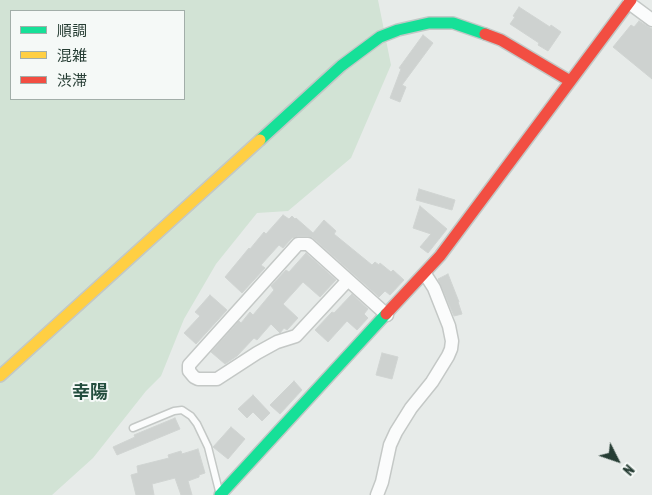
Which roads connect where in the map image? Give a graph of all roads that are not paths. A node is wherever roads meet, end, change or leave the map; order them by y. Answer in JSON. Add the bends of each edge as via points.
{"nodes":[{"id":1,"x":630,"y":1,"type":"edge"},
{"id":2,"x":652,"y":20,"type":"edge"},
{"id":3,"x":570,"y":81,"type":"junction"},
{"id":4,"x":425,"y":274,"type":"junction"},
{"id":5,"x":348,"y":280,"type":"junction"},
{"id":6,"x":387,"y":315,"type":"junction"},
{"id":7,"x":0,"y":376,"type":"edge"},
{"id":8,"x":133,"y":428,"type":"dead end"},
{"id":9,"x":220,"y":495,"type":"edge"},
{"id":10,"x":377,"y":495,"type":"edge"}],
"edges":[{"from":1,"to":2,"type":"street"},
{"from":1,"to":3,"type":"street"},
{"from":3,"to":4,"type":"street"},
{"from":3,"to":7,"type":"street","via":[[501,40],[453,23],[428,24],[380,37],[341,66]]},
{"from":4,"to":6,"type":"street"},
{"from":4,"to":10,"type":"street","via":[[449,326],[451,350],[396,432]]},
{"from":5,"to":5,"type":"street","via":[[308,244],[298,244],[189,366],[189,371],[198,379],[216,379],[256,353],[296,336]]},
{"from":5,"to":6,"type":"street"},
{"from":6,"to":9,"type":"street"},
{"from":8,"to":9,"type":"lane","via":[[174,411],[182,410],[191,416],[208,447]]}]}
